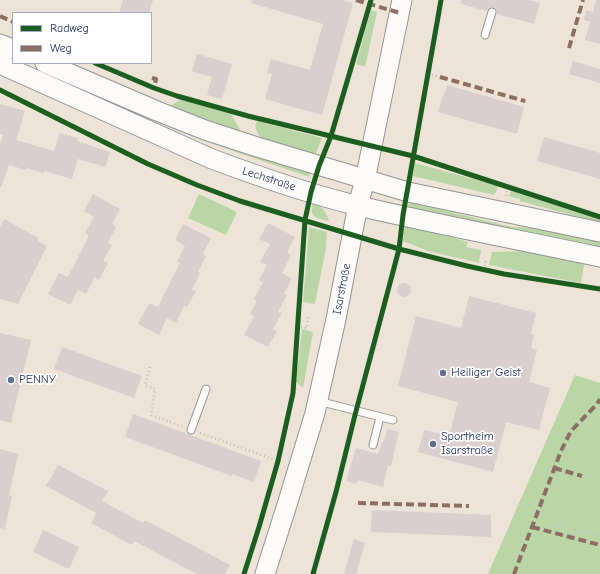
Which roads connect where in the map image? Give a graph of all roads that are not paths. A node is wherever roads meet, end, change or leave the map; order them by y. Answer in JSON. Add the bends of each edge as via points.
{"nodes":[{"id":1,"x":402,"y":0,"type":"edge"},
{"id":2,"x":492,"y":12,"type":"dead end"},
{"id":3,"x":485,"y":34,"type":"dead end"},
{"id":4,"x":0,"y":44,"type":"edge"},
{"id":5,"x":12,"y":49,"type":"edge"},
{"id":6,"x":0,"y":64,"type":"edge"},
{"id":7,"x":47,"y":64,"type":"edge"},
{"id":8,"x":365,"y":180,"type":"junction"},
{"id":9,"x":358,"y":205,"type":"junction"},
{"id":10,"x":600,"y":232,"type":"edge"},
{"id":11,"x":600,"y":257,"type":"edge"},
{"id":12,"x":206,"y":389,"type":"dead end"},
{"id":13,"x":318,"y":401,"type":"junction"},
{"id":14,"x":380,"y":417,"type":"junction"},
{"id":15,"x":393,"y":420,"type":"dead end"},
{"id":16,"x":191,"y":430,"type":"dead end"},
{"id":17,"x":373,"y":445,"type":"dead end"},
{"id":18,"x":265,"y":574,"type":"edge"}],
"edges":[{"from":1,"to":8,"type":"street","name":"Isarstraße"},
{"from":2,"to":3,"type":"lane"},
{"from":4,"to":5,"type":"street"},
{"from":6,"to":9,"type":"street","name":"Lechstraße","via":[[212,159],[302,190]]},
{"from":7,"to":8,"type":"street","via":[[205,130]]},
{"from":8,"to":9,"type":"street","name":"Isarstraße"},
{"from":8,"to":10,"type":"street","via":[[418,194]]},
{"from":9,"to":11,"type":"street","name":"Lechstraße"},
{"from":9,"to":13,"type":"street","name":"Isarstraße"},
{"from":12,"to":16,"type":"lane"},
{"from":13,"to":14,"type":"lane"},
{"from":13,"to":18,"type":"street","name":"Isarstraße"},
{"from":14,"to":15,"type":"lane"},
{"from":14,"to":17,"type":"lane"}]}
